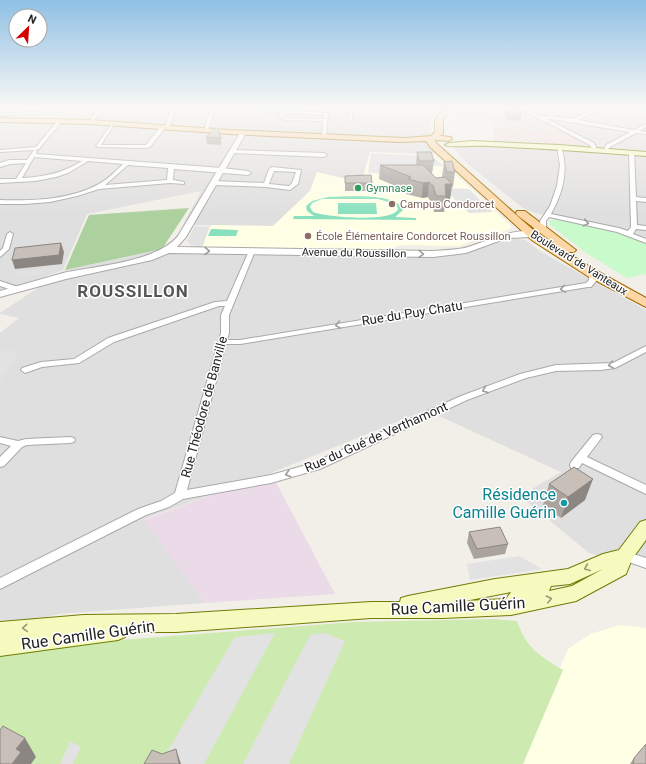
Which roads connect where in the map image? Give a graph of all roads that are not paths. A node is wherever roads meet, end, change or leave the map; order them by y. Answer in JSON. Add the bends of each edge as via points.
{"nodes":[{"id":1,"x":41,"y":144,"type":"edge"},
{"id":2,"x":100,"y":144,"type":"edge"},
{"id":3,"x":150,"y":144,"type":"edge"},
{"id":4,"x":237,"y":144,"type":"edge"},
{"id":5,"x":435,"y":144,"type":"edge"},
{"id":6,"x":448,"y":144,"type":"edge"},
{"id":7,"x":486,"y":144,"type":"edge"},
{"id":8,"x":591,"y":144,"type":"edge"},
{"id":9,"x":612,"y":144,"type":"edge"},
{"id":10,"x":559,"y":147,"type":"junction"},
{"id":11,"x":37,"y":148,"type":"junction"},
{"id":12,"x":594,"y":149,"type":"junction"},
{"id":13,"x":606,"y":150,"type":"junction"},
{"id":14,"x":0,"y":151,"type":"edge"},
{"id":15,"x":233,"y":152,"type":"junction"},
{"id":16,"x":632,"y":152,"type":"junction"},
{"id":17,"x":646,"y":154,"type":"edge"},
{"id":18,"x":33,"y":155,"type":"junction"},
{"id":19,"x":324,"y":155,"type":"dead end"},
{"id":20,"x":87,"y":160,"type":"junction"},
{"id":21,"x":29,"y":161,"type":"junction"},
{"id":22,"x":127,"y":163,"type":"junction"},
{"id":23,"x":0,"y":165,"type":"edge"},
{"id":24,"x":171,"y":167,"type":"junction"},
{"id":25,"x":221,"y":170,"type":"junction"},
{"id":26,"x":248,"y":173,"type":"dead end"},
{"id":27,"x":18,"y":180,"type":"junction"},
{"id":28,"x":0,"y":181,"type":"edge"},
{"id":29,"x":170,"y":181,"type":"junction"},
{"id":30,"x":182,"y":183,"type":"dead end"},
{"id":31,"x":213,"y":183,"type":"junction"},
{"id":32,"x":266,"y":185,"type":"junction"},
{"id":33,"x":99,"y":187,"type":"junction"},
{"id":34,"x":633,"y":198,"type":"junction"},
{"id":35,"x":646,"y":200,"type":"edge"},
{"id":36,"x":0,"y":202,"type":"edge"},
{"id":37,"x":548,"y":215,"type":"junction"},
{"id":38,"x":532,"y":227,"type":"junction"},
{"id":39,"x":634,"y":227,"type":"junction"},
{"id":40,"x":646,"y":228,"type":"edge"},
{"id":41,"x":630,"y":234,"type":"junction"},
{"id":42,"x":0,"y":240,"type":"edge"},
{"id":43,"x":646,"y":241,"type":"edge"},
{"id":44,"x":168,"y":250,"type":"junction"},
{"id":45,"x":252,"y":251,"type":"junction"},
{"id":46,"x":0,"y":255,"type":"edge"},
{"id":47,"x":593,"y":274,"type":"junction"},
{"id":48,"x":0,"y":283,"type":"edge"},
{"id":49,"x":15,"y":289,"type":"junction"},
{"id":50,"x":0,"y":294,"type":"edge"},
{"id":51,"x":646,"y":295,"type":"edge"},
{"id":52,"x":231,"y":303,"type":"junction"},
{"id":53,"x":646,"y":303,"type":"edge"},
{"id":54,"x":222,"y":342,"type":"junction"},
{"id":55,"x":646,"y":349,"type":"edge"},
{"id":56,"x":25,"y":370,"type":"dead end"},
{"id":57,"x":597,"y":437,"type":"dead end"},
{"id":58,"x":0,"y":440,"type":"edge"},
{"id":59,"x":70,"y":440,"type":"dead end"},
{"id":60,"x":18,"y":445,"type":"junction"},
{"id":61,"x":0,"y":463,"type":"edge"},
{"id":62,"x":646,"y":490,"type":"edge"},
{"id":63,"x":180,"y":495,"type":"junction"},
{"id":64,"x":646,"y":527,"type":"edge"},
{"id":65,"x":624,"y":556,"type":"junction"},
{"id":66,"x":646,"y":563,"type":"edge"},
{"id":67,"x":564,"y":577,"type":"junction"},
{"id":68,"x":0,"y":584,"type":"edge"},
{"id":69,"x":511,"y":607,"type":"junction"},
{"id":70,"x":371,"y":610,"type":"junction"},
{"id":71,"x":176,"y":623,"type":"junction"},
{"id":72,"x":0,"y":631,"type":"edge"},
{"id":73,"x":0,"y":646,"type":"edge"}],
"edges":[{"from":1,"to":11,"type":"street"},
{"from":2,"to":3,"type":"street","via":[[98,146],[145,147]]},
{"from":4,"to":15,"type":"street"},
{"from":5,"to":38,"type":"main road","name":"Boulevard de Vanteaux"},
{"from":6,"to":38,"type":"main road","name":"Boulevard de Vanteaux","via":[[451,157]]},
{"from":7,"to":10,"type":"main road"},
{"from":8,"to":12,"type":"street"},
{"from":9,"to":13,"type":"street"},
{"from":10,"to":12,"type":"main road"},
{"from":10,"to":37,"type":"street","via":[[563,157],[559,188]]},
{"from":11,"to":14,"type":"street"},
{"from":11,"to":18,"type":"street"},
{"from":12,"to":13,"type":"main road"},
{"from":13,"to":16,"type":"main road"},
{"from":15,"to":19,"type":"street"},
{"from":15,"to":25,"type":"street"},
{"from":16,"to":17,"type":"main road"},
{"from":16,"to":34,"type":"street"},
{"from":18,"to":20,"type":"street"},
{"from":18,"to":21,"type":"street"},
{"from":20,"to":22,"type":"street"},
{"from":20,"to":27,"type":"street","via":[[75,168],[45,179]]},
{"from":21,"to":23,"type":"street"},
{"from":21,"to":27,"type":"street"},
{"from":22,"to":24,"type":"street"},
{"from":22,"to":33,"type":"street"},
{"from":24,"to":25,"type":"street"},
{"from":24,"to":29,"type":"street"},
{"from":25,"to":26,"type":"street"},
{"from":25,"to":31,"type":"street"},
{"from":27,"to":28,"type":"street"},
{"from":29,"to":30,"type":"street"},
{"from":29,"to":33,"type":"street"},
{"from":31,"to":32,"type":"street"},
{"from":31,"to":44,"type":"street","name":"Avenue du Roussillon","via":[[180,240]]},
{"from":32,"to":32,"type":"street","via":[[290,188],[295,184],[299,171],[272,170]]},
{"from":33,"to":36,"type":"street","via":[[74,195],[40,201]]},
{"from":34,"to":35,"type":"street"},
{"from":34,"to":39,"type":"street"},
{"from":37,"to":38,"type":"street"},
{"from":37,"to":38,"type":"street"},
{"from":37,"to":41,"type":"street","one_way":true},
{"from":45,"to":38,"type":"street","name":"Avenue du Roussillon","one_way":true,"via":[[444,253],[466,250]]},
{"from":38,"to":47,"type":"main road","name":"Boulevard de Vanteaux","via":[[548,246]]},
{"from":38,"to":51,"type":"main road","name":"Boulevard de Vanteaux"},
{"from":39,"to":40,"type":"street"},
{"from":39,"to":41,"type":"street"},
{"from":41,"to":43,"type":"street"},
{"from":42,"to":46,"type":"street","via":[[9,237],[6,249]]},
{"from":44,"to":45,"type":"street","name":"Avenue du Roussillon","one_way":true},
{"from":44,"to":49,"type":"street","name":"Avenue du Roussillon","via":[[149,258]]},
{"from":45,"to":52,"type":"street","name":"Rue Théodore de Banville"},
{"from":47,"to":53,"type":"main road","name":"Boulevard de Vanteaux"},
{"from":47,"to":54,"type":"street","name":"Rue du Puy Chatu","one_way":true,"via":[[593,280],[588,286],[236,342]]},
{"from":48,"to":49,"type":"street"},
{"from":49,"to":50,"type":"street","name":"Avenue du Roussillon"},
{"from":52,"to":54,"type":"street","name":"Rue Théodore de Banville","via":[[226,315]]},
{"from":52,"to":56,"type":"street","via":[[218,304],[111,340],[76,361],[41,365]]},
{"from":54,"to":63,"type":"street","name":"Rue Théodore de Banville"},
{"from":55,"to":63,"type":"street","name":"Rue du Gué de Verthamont","one_way":true,"via":[[614,365],[556,368],[523,376],[464,398],[316,466],[271,479]]},
{"from":57,"to":62,"type":"street","via":[[578,462]]},
{"from":58,"to":60,"type":"street"},
{"from":59,"to":60,"type":"street","via":[[26,442]]},
{"from":60,"to":61,"type":"street"},
{"from":63,"to":68,"type":"street","name":"Rue du Gué de Verthamont"},
{"from":64,"to":65,"type":"main road","name":"Rue Camille Guérin"},
{"from":65,"to":66,"type":"street"},
{"from":65,"to":67,"type":"main road","name":"Rue Camille Guérin","one_way":true,"via":[[608,559]]},
{"from":69,"to":65,"type":"main road","name":"Rue Camille Guérin","one_way":true,"via":[[576,593],[620,569]]},
{"from":67,"to":69,"type":"main road","via":[[560,582],[534,588],[519,595]]},
{"from":67,"to":70,"type":"main road","name":"Rue Camille Guérin","via":[[496,586]]},
{"from":69,"to":70,"type":"main road","name":"Rue Camille Guérin"},
{"from":70,"to":71,"type":"main road","name":"Rue Camille Guérin"},
{"from":71,"to":72,"type":"main road","name":"Rue Camille Guérin","one_way":true,"via":[[84,624]]},
{"from":71,"to":73,"type":"main road","name":"Rue Camille Guérin"}]}
